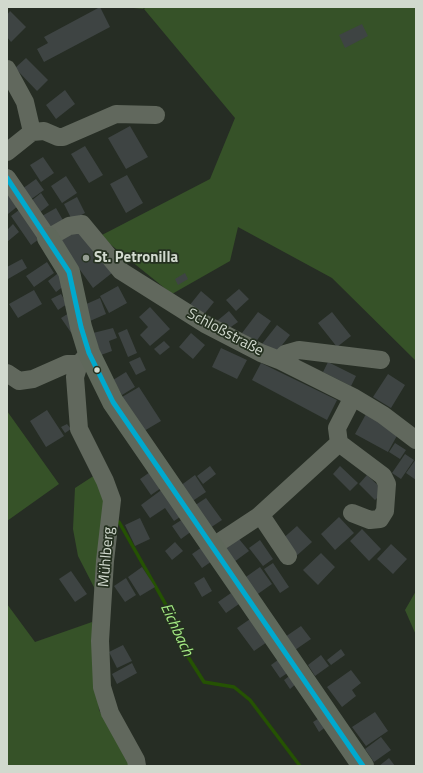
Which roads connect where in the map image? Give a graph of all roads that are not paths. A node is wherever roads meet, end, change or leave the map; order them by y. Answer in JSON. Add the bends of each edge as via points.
{"nodes":[{"id":1,"x":7,"y":69,"type":"edge"},
{"id":2,"x":156,"y":115,"type":"dead end"},
{"id":3,"x":32,"y":132,"type":"junction"},
{"id":4,"x":7,"y":152,"type":"edge"},
{"id":5,"x":7,"y":178,"type":"edge"},
{"id":6,"x":48,"y":238,"type":"junction"},
{"id":7,"x":84,"y":358,"type":"junction"},
{"id":8,"x":279,"y":360,"type":"junction"},
{"id":9,"x":381,"y":360,"type":"dead end"},
{"id":10,"x":7,"y":373,"type":"edge"},
{"id":11,"x":353,"y":397,"type":"junction"},
{"id":12,"x":416,"y":440,"type":"edge"},
{"id":13,"x":339,"y":443,"type":"junction"},
{"id":14,"x":352,"y":513,"type":"dead end"},
{"id":15,"x":259,"y":516,"type":"junction"},
{"id":16,"x":212,"y":547,"type":"junction"},
{"id":17,"x":288,"y":556,"type":"dead end"},
{"id":18,"x":137,"y":766,"type":"edge"},
{"id":19,"x":363,"y":766,"type":"edge"}],
"edges":[{"from":1,"to":3,"type":"street","via":[[25,102]]},
{"from":2,"to":3,"type":"street","via":[[116,114],[63,137],[44,131]]},
{"from":3,"to":4,"type":"street"},
{"from":5,"to":6,"type":"street"},
{"from":6,"to":7,"type":"main road","via":[[72,280]]},
{"from":6,"to":8,"type":"street","name":"Schloßstraße","via":[[69,226],[82,224],[121,271],[205,324]]},
{"from":7,"to":10,"type":"street","via":[[33,379],[19,381]]},
{"from":7,"to":16,"type":"main road"},
{"from":7,"to":18,"type":"street","name":"Mühlberg","via":[[75,377],[79,430],[112,500],[100,641],[102,688],[110,713]]},
{"from":8,"to":9,"type":"street","via":[[285,354],[299,350]]},
{"from":8,"to":11,"type":"street","name":"Schloßstraße"},
{"from":11,"to":12,"type":"street","name":"Schloßstraße","via":[[383,415]]},
{"from":11,"to":13,"type":"street","via":[[336,428]]},
{"from":13,"to":14,"type":"street","via":[[383,476],[387,484],[385,511],[380,519],[370,520]]},
{"from":13,"to":15,"type":"street"},
{"from":15,"to":16,"type":"street"},
{"from":15,"to":17,"type":"street"},
{"from":16,"to":19,"type":"main road"}]}
